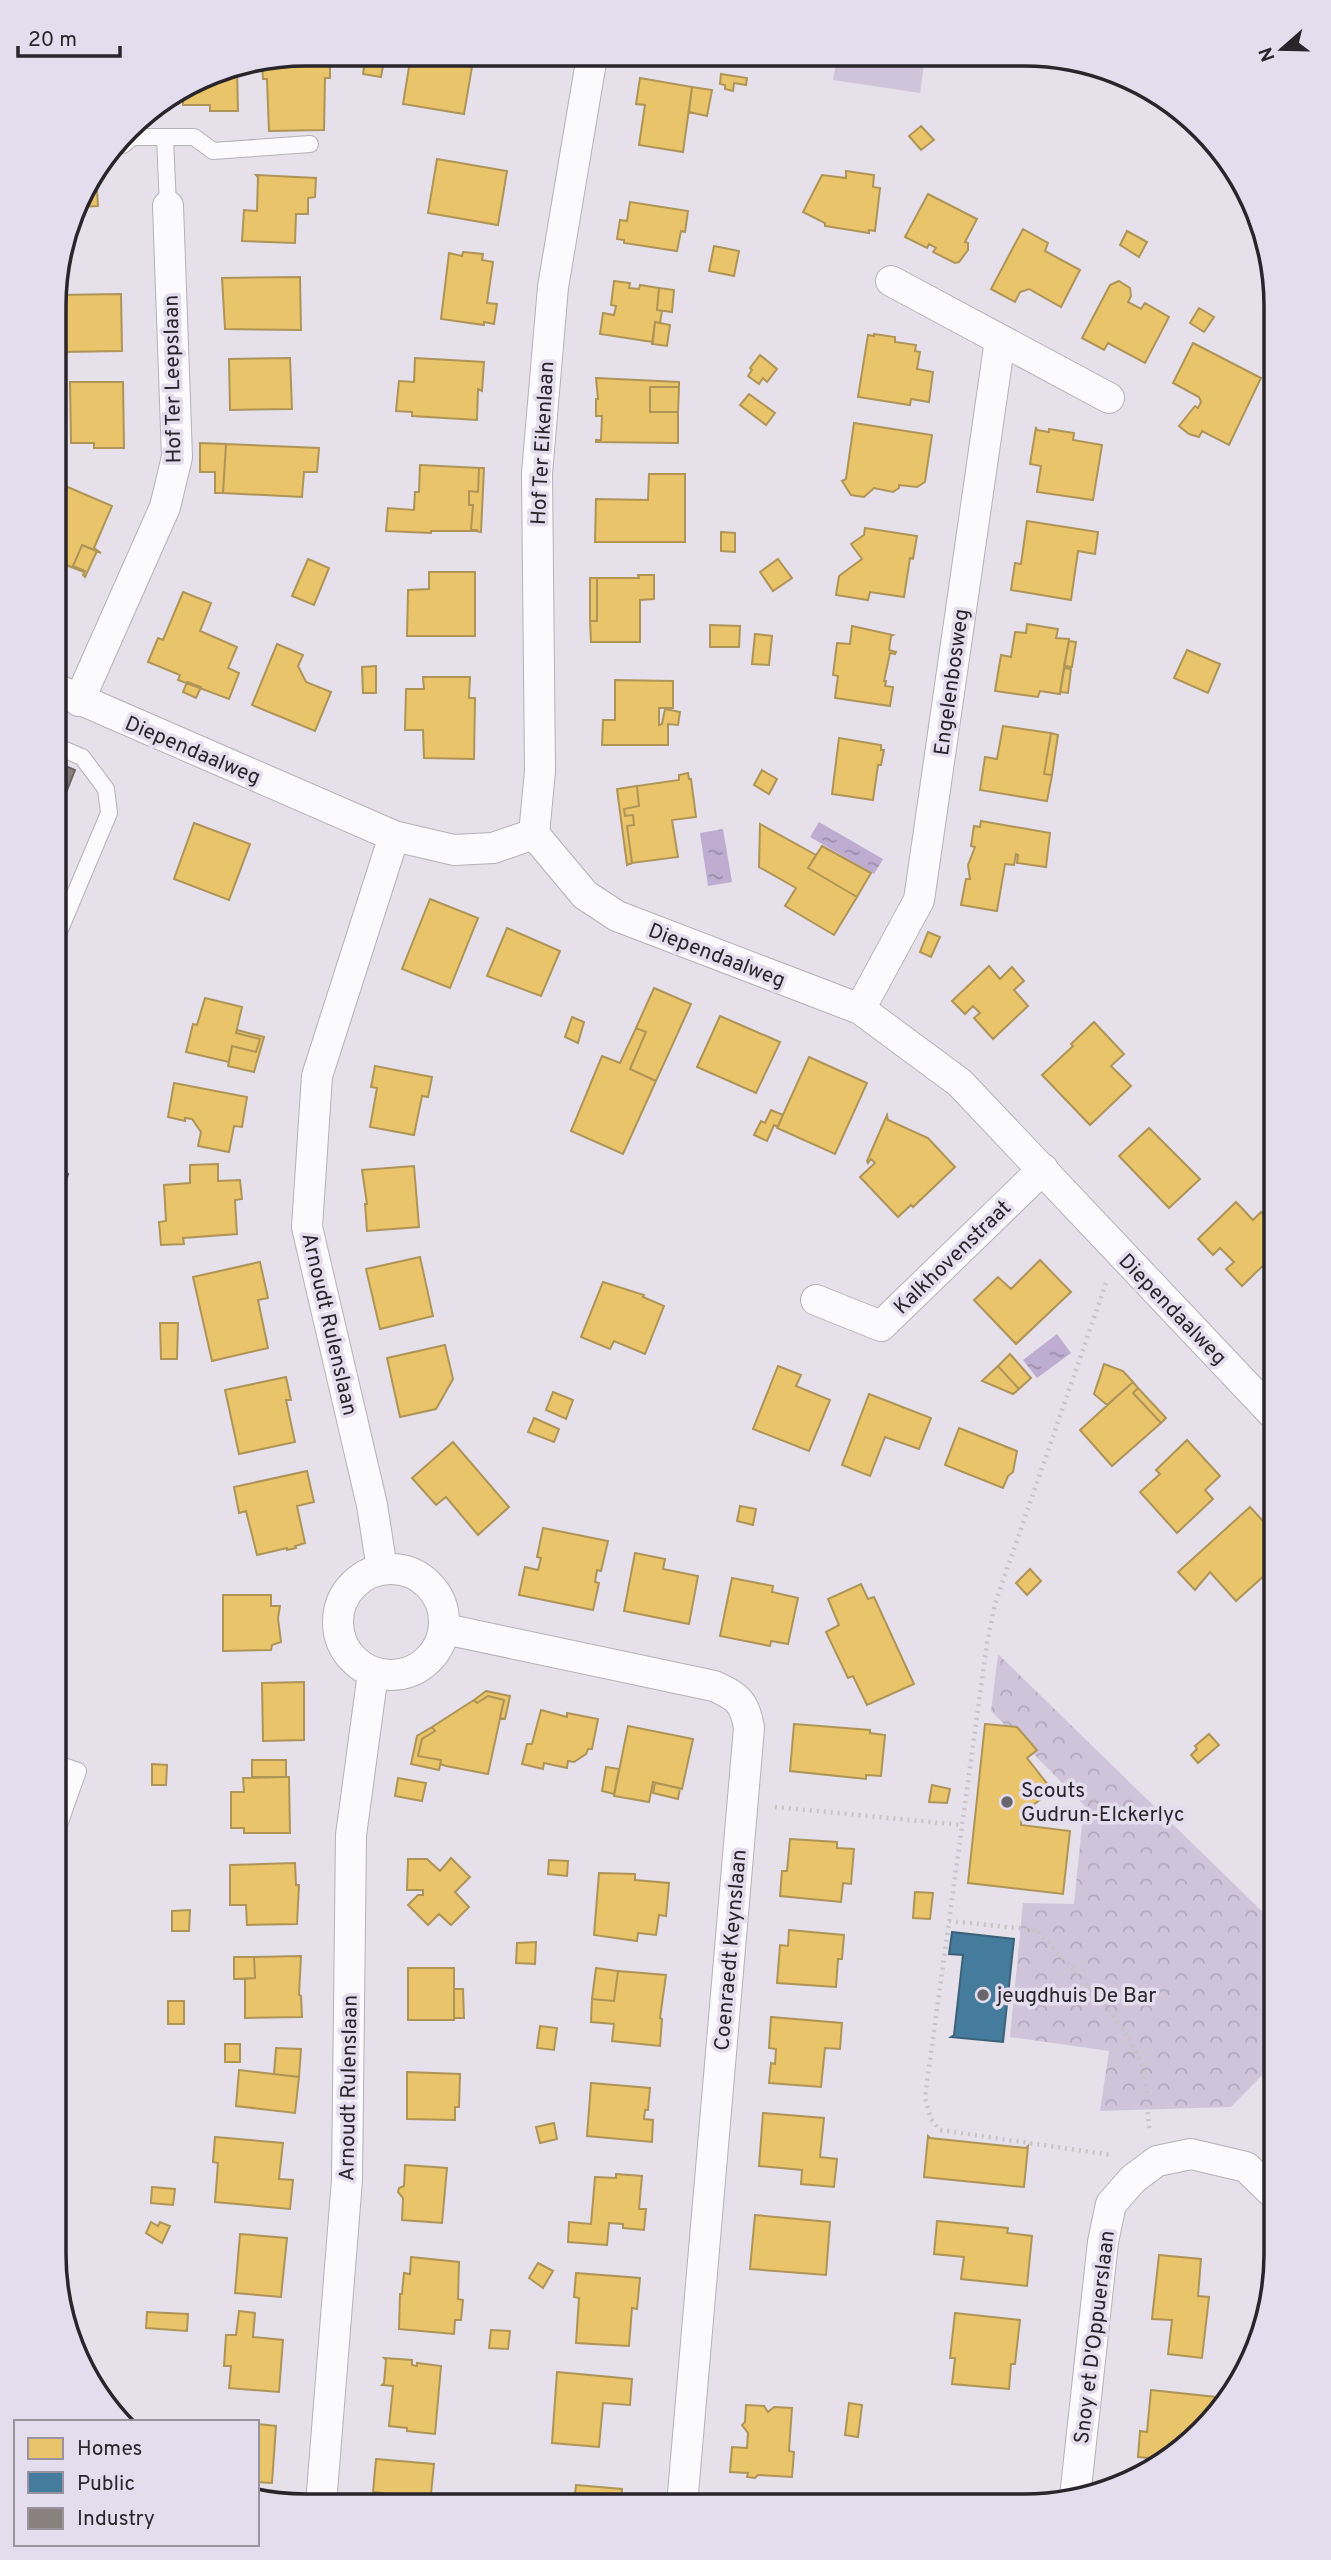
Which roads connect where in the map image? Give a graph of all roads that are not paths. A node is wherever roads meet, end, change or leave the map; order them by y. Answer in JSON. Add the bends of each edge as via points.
{"nodes":[{"id":1,"x":590,"y":67,"type":"edge"},
{"id":2,"x":137,"y":137,"type":"edge"},
{"id":3,"x":165,"y":137,"type":"junction"},
{"id":4,"x":310,"y":144,"type":"dead end"},
{"id":5,"x":168,"y":206,"type":"joint"},
{"id":6,"x":891,"y":281,"type":"dead end"},
{"id":7,"x":1000,"y":340,"type":"junction"},
{"id":8,"x":1109,"y":398,"type":"dead end"},
{"id":9,"x":68,"y":695,"type":"edge"},
{"id":10,"x":66,"y":750,"type":"edge"},
{"id":11,"x":534,"y":834,"type":"junction"},
{"id":12,"x":394,"y":836,"type":"junction"},
{"id":13,"x":66,"y":915,"type":"edge"},
{"id":14,"x":860,"y":1010,"type":"junction"},
{"id":15,"x":1042,"y":1169,"type":"junction"},
{"id":16,"x":816,"y":1300,"type":"dead end"},
{"id":17,"x":1264,"y":1404,"type":"edge"},
{"id":18,"x":382,"y":1569,"type":"junction"},
{"id":19,"x":445,"y":1629,"type":"junction"},
{"id":20,"x":373,"y":1673,"type":"junction"},
{"id":21,"x":66,"y":1767,"type":"edge"},
{"id":22,"x":66,"y":1805,"type":"edge"},
{"id":23,"x":1264,"y":2185,"type":"edge"},
{"id":24,"x":1076,"y":2487,"type":"edge"},
{"id":25,"x":322,"y":2493,"type":"edge"},
{"id":26,"x":683,"y":2493,"type":"edge"}],
"edges":[{"from":1,"to":11,"type":"street","name":"Hof Ter Eikenlaan","via":[[553,287],[537,473],[540,771]]},
{"from":2,"to":3,"type":"lane"},
{"from":3,"to":4,"type":"lane","via":[[194,137],[213,151]]},
{"from":3,"to":5,"type":"lane"},
{"from":5,"to":9,"type":"street","name":"Hof Ter Leepslaan","via":[[177,457],[164,507]]},
{"from":6,"to":7,"type":"street"},
{"from":7,"to":8,"type":"street"},
{"from":7,"to":14,"type":"street","name":"Engelenbosweg","via":[[919,900]]},
{"from":9,"to":12,"type":"street","name":"Diependaalweg"},
{"from":10,"to":13,"type":"lane","via":[[82,757],[106,789],[109,813]]},
{"from":11,"to":12,"type":"street","name":"Diependaalweg","via":[[493,848],[454,850]]},
{"from":11,"to":14,"type":"street","name":"Diependaalweg","via":[[585,895],[617,916]]},
{"from":12,"to":18,"type":"street","name":"Arnoudt Rulenslaan","via":[[317,1076],[307,1227],[372,1505]]},
{"from":14,"to":15,"type":"street","name":"Diependaalweg","via":[[960,1083]]},
{"from":15,"to":16,"type":"street","name":"Kalkhovenstraat","via":[[881,1326]]},
{"from":15,"to":17,"type":"street","name":"Diependaalweg"},
{"from":18,"to":19,"type":"street","via":[[415,1574],[429,1583],[439,1596]]},
{"from":18,"to":20,"type":"street","via":[[365,1574],[351,1586],[338,1617],[346,1651]]},
{"from":19,"to":20,"type":"street","via":[[432,1658],[419,1668],[389,1676]]},
{"from":19,"to":26,"type":"street","name":"Coenraedt Keynslaan","via":[[714,1686],[732,1693],[746,1709],[749,1728]]},
{"from":20,"to":25,"type":"street","name":"Arnoudt Rulenslaan","via":[[351,1835],[347,2180]]},
{"from":21,"to":22,"type":"lane","via":[[78,1771]]},
{"from":23,"to":24,"type":"street","name":"Snoy et D'Oppuerslaan","via":[[1246,2168],[1191,2154],[1157,2161],[1111,2204]]}]}
